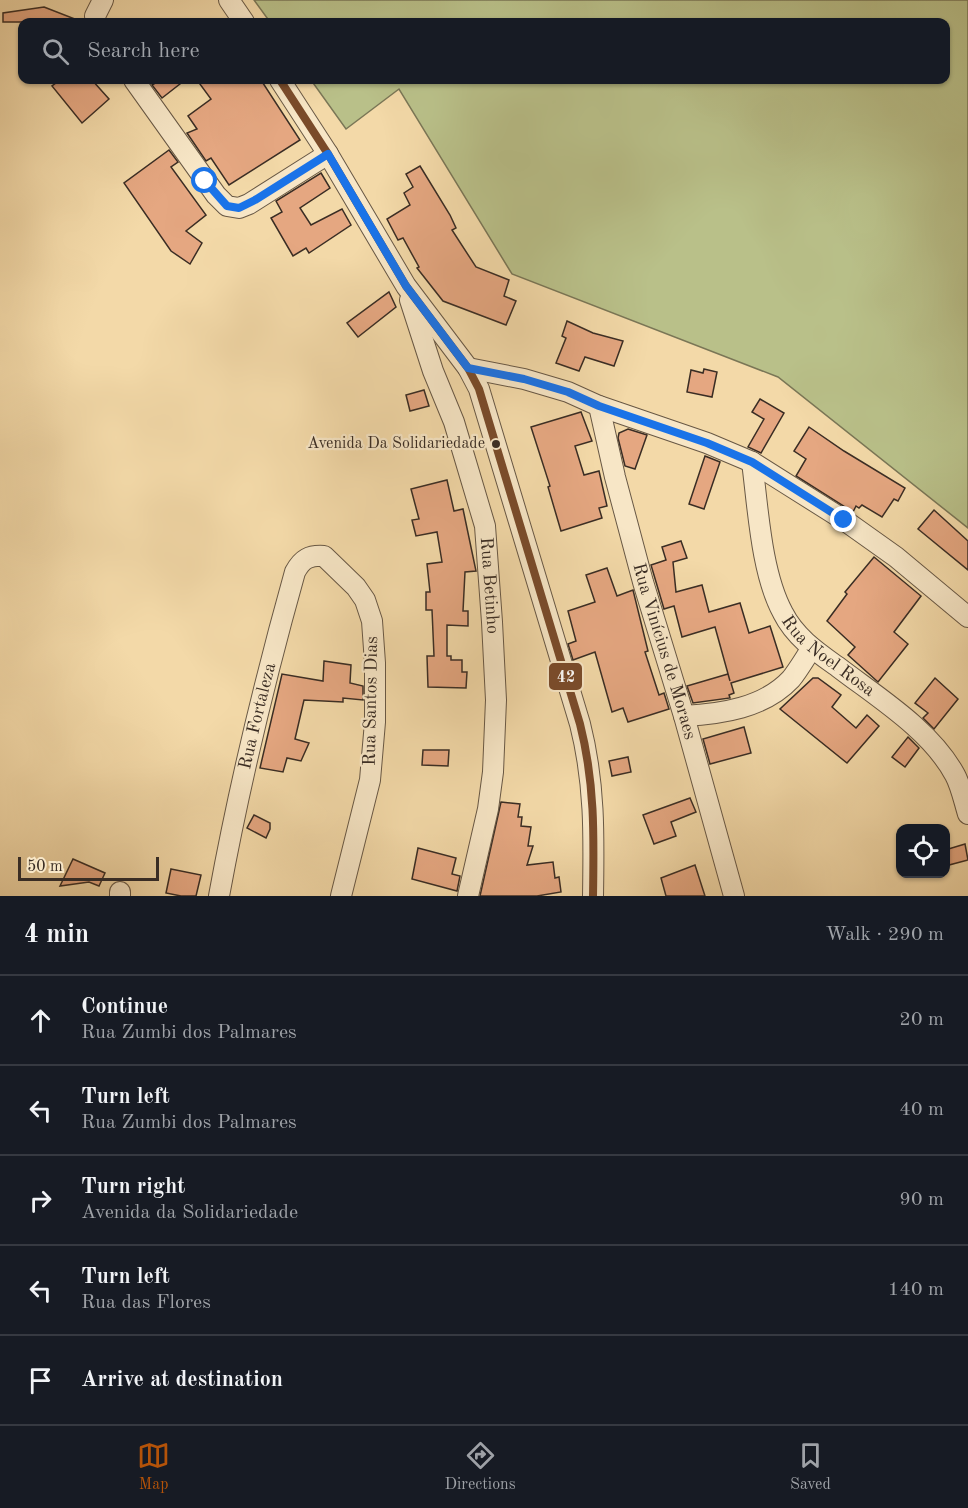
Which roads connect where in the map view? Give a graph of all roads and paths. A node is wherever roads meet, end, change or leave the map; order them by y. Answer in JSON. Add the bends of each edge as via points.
{"nodes":[{"id":1,"x":103,"y":0,"type":"edge"},
{"id":2,"x":229,"y":0,"type":"edge"},
{"id":3,"x":95,"y":18,"type":"edge"},
{"id":4,"x":240,"y":18,"type":"edge"},
{"id":5,"x":137,"y":84,"type":"edge"},
{"id":6,"x":283,"y":84,"type":"edge"},
{"id":7,"x":328,"y":154,"type":"junction"},
{"id":8,"x":406,"y":286,"type":"junction"},
{"id":9,"x":468,"y":368,"type":"junction"},
{"id":10,"x":599,"y":406,"type":"junction"},
{"id":11,"x":752,"y":462,"type":"junction"},
{"id":12,"x":324,"y":556,"type":"joint"},
{"id":13,"x":968,"y":617,"type":"edge"},
{"id":14,"x":812,"y":648,"type":"junction"},
{"id":15,"x":684,"y":716,"type":"junction"},
{"id":16,"x":968,"y":814,"type":"edge"},
{"id":17,"x":219,"y":896,"type":"edge"},
{"id":18,"x":341,"y":896,"type":"edge"},
{"id":19,"x":468,"y":896,"type":"edge"},
{"id":20,"x":593,"y":896,"type":"edge"},
{"id":21,"x":734,"y":896,"type":"edge"}],
"edges":[{"from":1,"to":3,"type":"street"},
{"from":2,"to":4,"type":"street"},
{"from":5,"to":7,"type":"street","via":[[227,206],[239,208],[249,204]]},
{"from":6,"to":7,"type":"street"},
{"from":7,"to":8,"type":"street"},
{"from":8,"to":9,"type":"street"},
{"from":8,"to":19,"type":"street","name":"Rua Betinho","via":[[454,422],[485,526],[496,700],[493,772]]},
{"from":9,"to":10,"type":"street","via":[[524,379]]},
{"from":9,"to":20,"type":"street","via":[[488,415],[589,758],[594,822]]},
{"from":10,"to":11,"type":"street"},
{"from":10,"to":15,"type":"street","name":"Rua Vinícius de Moraes","via":[[643,582]]},
{"from":11,"to":13,"type":"street","via":[[896,557]]},
{"from":11,"to":14,"type":"street","name":"Rua Noel Rosa","via":[[773,592],[792,628]]},
{"from":12,"to":17,"type":"street","name":"Rua Fortaleza","via":[[300,562],[295,572],[238,797]]},
{"from":12,"to":18,"type":"street","name":"Rua Santos Dias","via":[[365,600],[372,621],[375,663],[370,780]]},
{"from":14,"to":15,"type":"street","via":[[790,680],[766,697],[717,715]]},
{"from":14,"to":16,"type":"street","name":"Rua Noel Rosa","via":[[936,746],[956,776]]},
{"from":15,"to":21,"type":"street","name":"Rua Vinícius de Moraes"}]}
